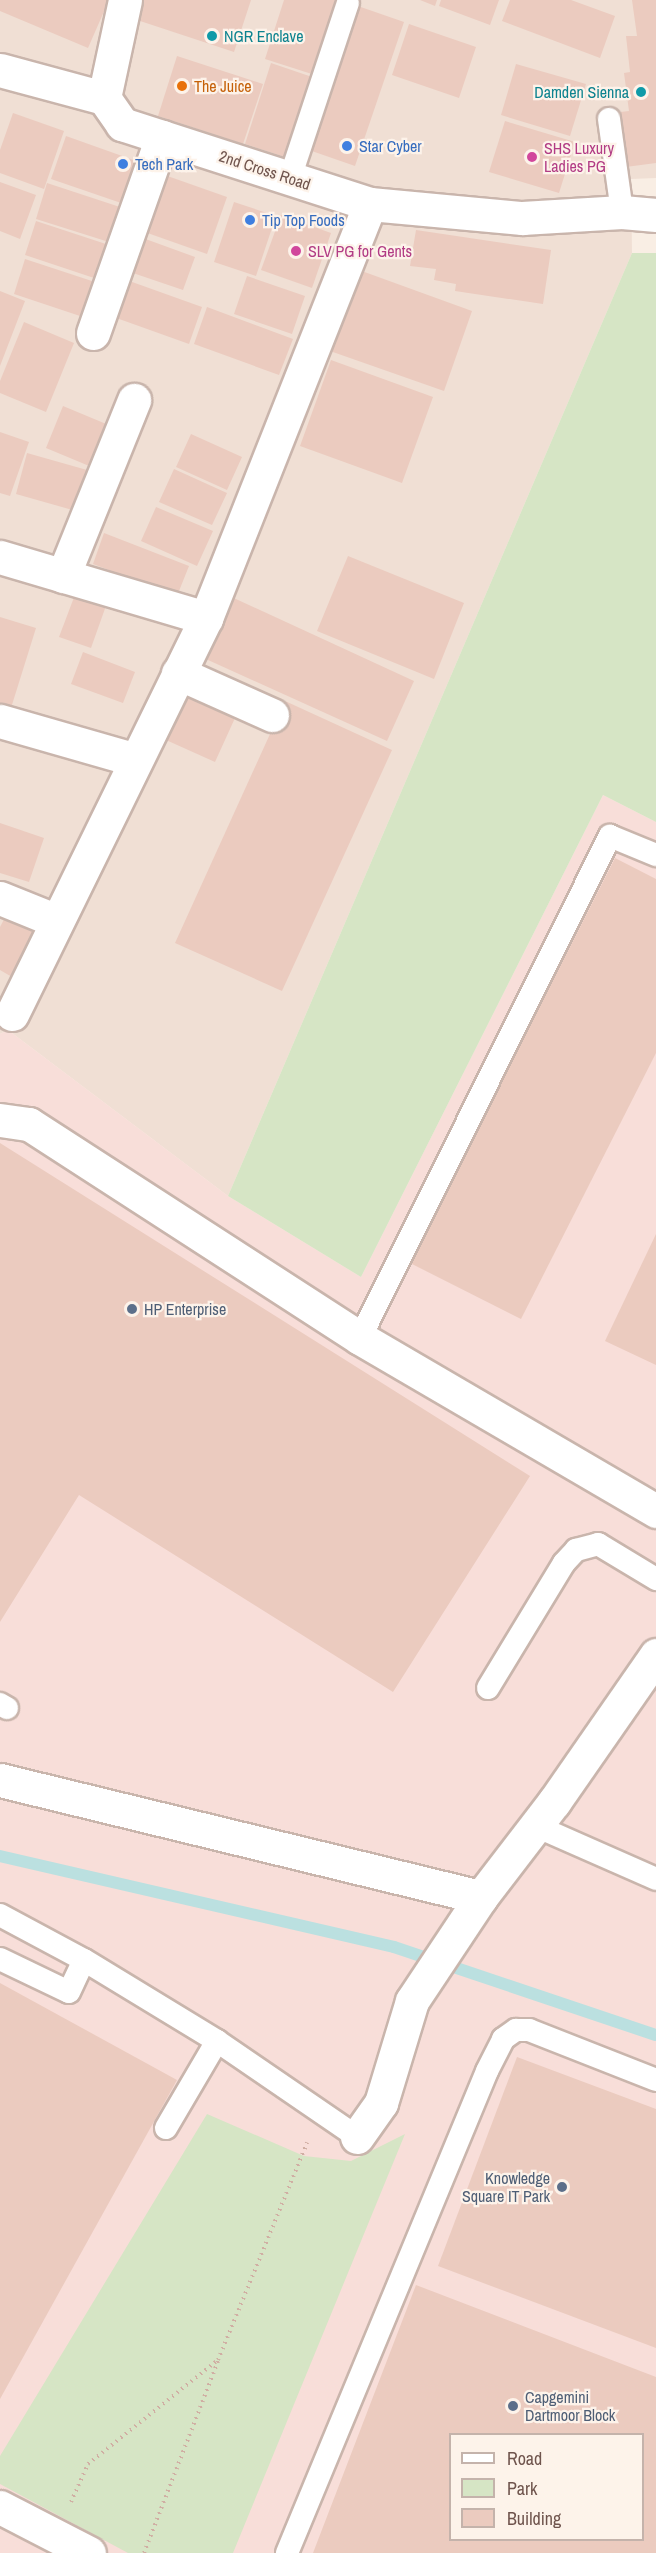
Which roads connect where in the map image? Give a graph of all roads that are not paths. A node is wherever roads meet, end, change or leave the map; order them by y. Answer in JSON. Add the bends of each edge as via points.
{"nodes":[{"id":1,"x":125,"y":0,"type":"edge"},
{"id":2,"x":348,"y":3,"type":"dead end"},
{"id":3,"x":0,"y":70,"type":"edge"},
{"id":4,"x":105,"y":98,"type":"junction"},
{"id":5,"x":609,"y":119,"type":"dead end"},
{"id":6,"x":162,"y":137,"type":"junction"},
{"id":7,"x":290,"y":178,"type":"junction"},
{"id":8,"x":370,"y":204,"type":"junction"},
{"id":9,"x":622,"y":212,"type":"junction"},
{"id":10,"x":656,"y":215,"type":"edge"},
{"id":11,"x":93,"y":333,"type":"dead end"},
{"id":12,"x":134,"y":400,"type":"dead end"},
{"id":13,"x":0,"y":557,"type":"edge"},
{"id":14,"x":63,"y":576,"type":"junction"},
{"id":15,"x":206,"y":618,"type":"junction"},
{"id":16,"x":178,"y":673,"type":"junction"},
{"id":17,"x":272,"y":715,"type":"dead end"},
{"id":18,"x":0,"y":721,"type":"edge"},
{"id":19,"x":136,"y":760,"type":"junction"},
{"id":20,"x":656,"y":855,"type":"edge"},
{"id":21,"x":0,"y":898,"type":"edge"},
{"id":22,"x":57,"y":921,"type":"junction"},
{"id":23,"x":12,"y":1014,"type":"dead end"},
{"id":24,"x":0,"y":1120,"type":"edge"},
{"id":25,"x":360,"y":1338,"type":"junction"},
{"id":26,"x":656,"y":1511,"type":"edge"},
{"id":27,"x":656,"y":1579,"type":"edge"},
{"id":28,"x":656,"y":1655,"type":"edge"},
{"id":29,"x":488,"y":1688,"type":"dead end"},
{"id":30,"x":0,"y":1780,"type":"edge"},
{"id":31,"x":536,"y":1826,"type":"junction"},
{"id":32,"x":656,"y":1879,"type":"edge"},
{"id":33,"x":481,"y":1897,"type":"junction"},
{"id":34,"x":0,"y":1915,"type":"edge"},
{"id":35,"x":0,"y":1959,"type":"edge"},
{"id":36,"x":84,"y":1960,"type":"junction"},
{"id":37,"x":217,"y":2041,"type":"junction"},
{"id":38,"x":656,"y":2080,"type":"edge"},
{"id":39,"x":166,"y":2128,"type":"dead end"},
{"id":40,"x":357,"y":2137,"type":"joint"},
{"id":41,"x":0,"y":2507,"type":"edge"},
{"id":42,"x":89,"y":2553,"type":"edge"},
{"id":43,"x":287,"y":2553,"type":"edge"}],
"edges":[{"from":1,"to":4,"type":"street"},
{"from":2,"to":7,"type":"lane"},
{"from":3,"to":4,"type":"street"},
{"from":4,"to":6,"type":"street","name":"2nd Cross Road","via":[[122,124]]},
{"from":5,"to":9,"type":"lane"},
{"from":6,"to":7,"type":"street","name":"2nd Cross Road"},
{"from":6,"to":11,"type":"street"},
{"from":7,"to":8,"type":"street","name":"2nd Cross Road"},
{"from":8,"to":9,"type":"street","name":"2nd Cross Road","via":[[522,218]]},
{"from":8,"to":15,"type":"street"},
{"from":9,"to":10,"type":"street","name":"2nd Cross Road"},
{"from":12,"to":14,"type":"street"},
{"from":13,"to":14,"type":"street"},
{"from":14,"to":15,"type":"street"},
{"from":15,"to":16,"type":"street"},
{"from":16,"to":17,"type":"street"},
{"from":16,"to":19,"type":"street"},
{"from":18,"to":19,"type":"street"},
{"from":19,"to":22,"type":"street"},
{"from":20,"to":25,"type":"lane","via":[[610,836]]},
{"from":21,"to":22,"type":"street"},
{"from":22,"to":23,"type":"street"},
{"from":24,"to":25,"type":"street","via":[[29,1124]]},
{"from":25,"to":26,"type":"street"},
{"from":27,"to":29,"type":"lane","via":[[598,1544],[576,1550],[564,1563]]},
{"from":28,"to":31,"type":"street"},
{"from":30,"to":33,"type":"street"},
{"from":31,"to":32,"type":"lane"},
{"from":31,"to":33,"type":"street"},
{"from":33,"to":40,"type":"street","via":[[412,2001],[381,2103]]},
{"from":34,"to":36,"type":"lane"},
{"from":35,"to":36,"type":"lane","via":[[69,1992]]},
{"from":36,"to":37,"type":"lane"},
{"from":37,"to":39,"type":"lane"},
{"from":37,"to":40,"type":"lane"},
{"from":38,"to":43,"type":"lane","via":[[529,2030],[516,2030],[503,2039]]},
{"from":41,"to":42,"type":"street"}]}
